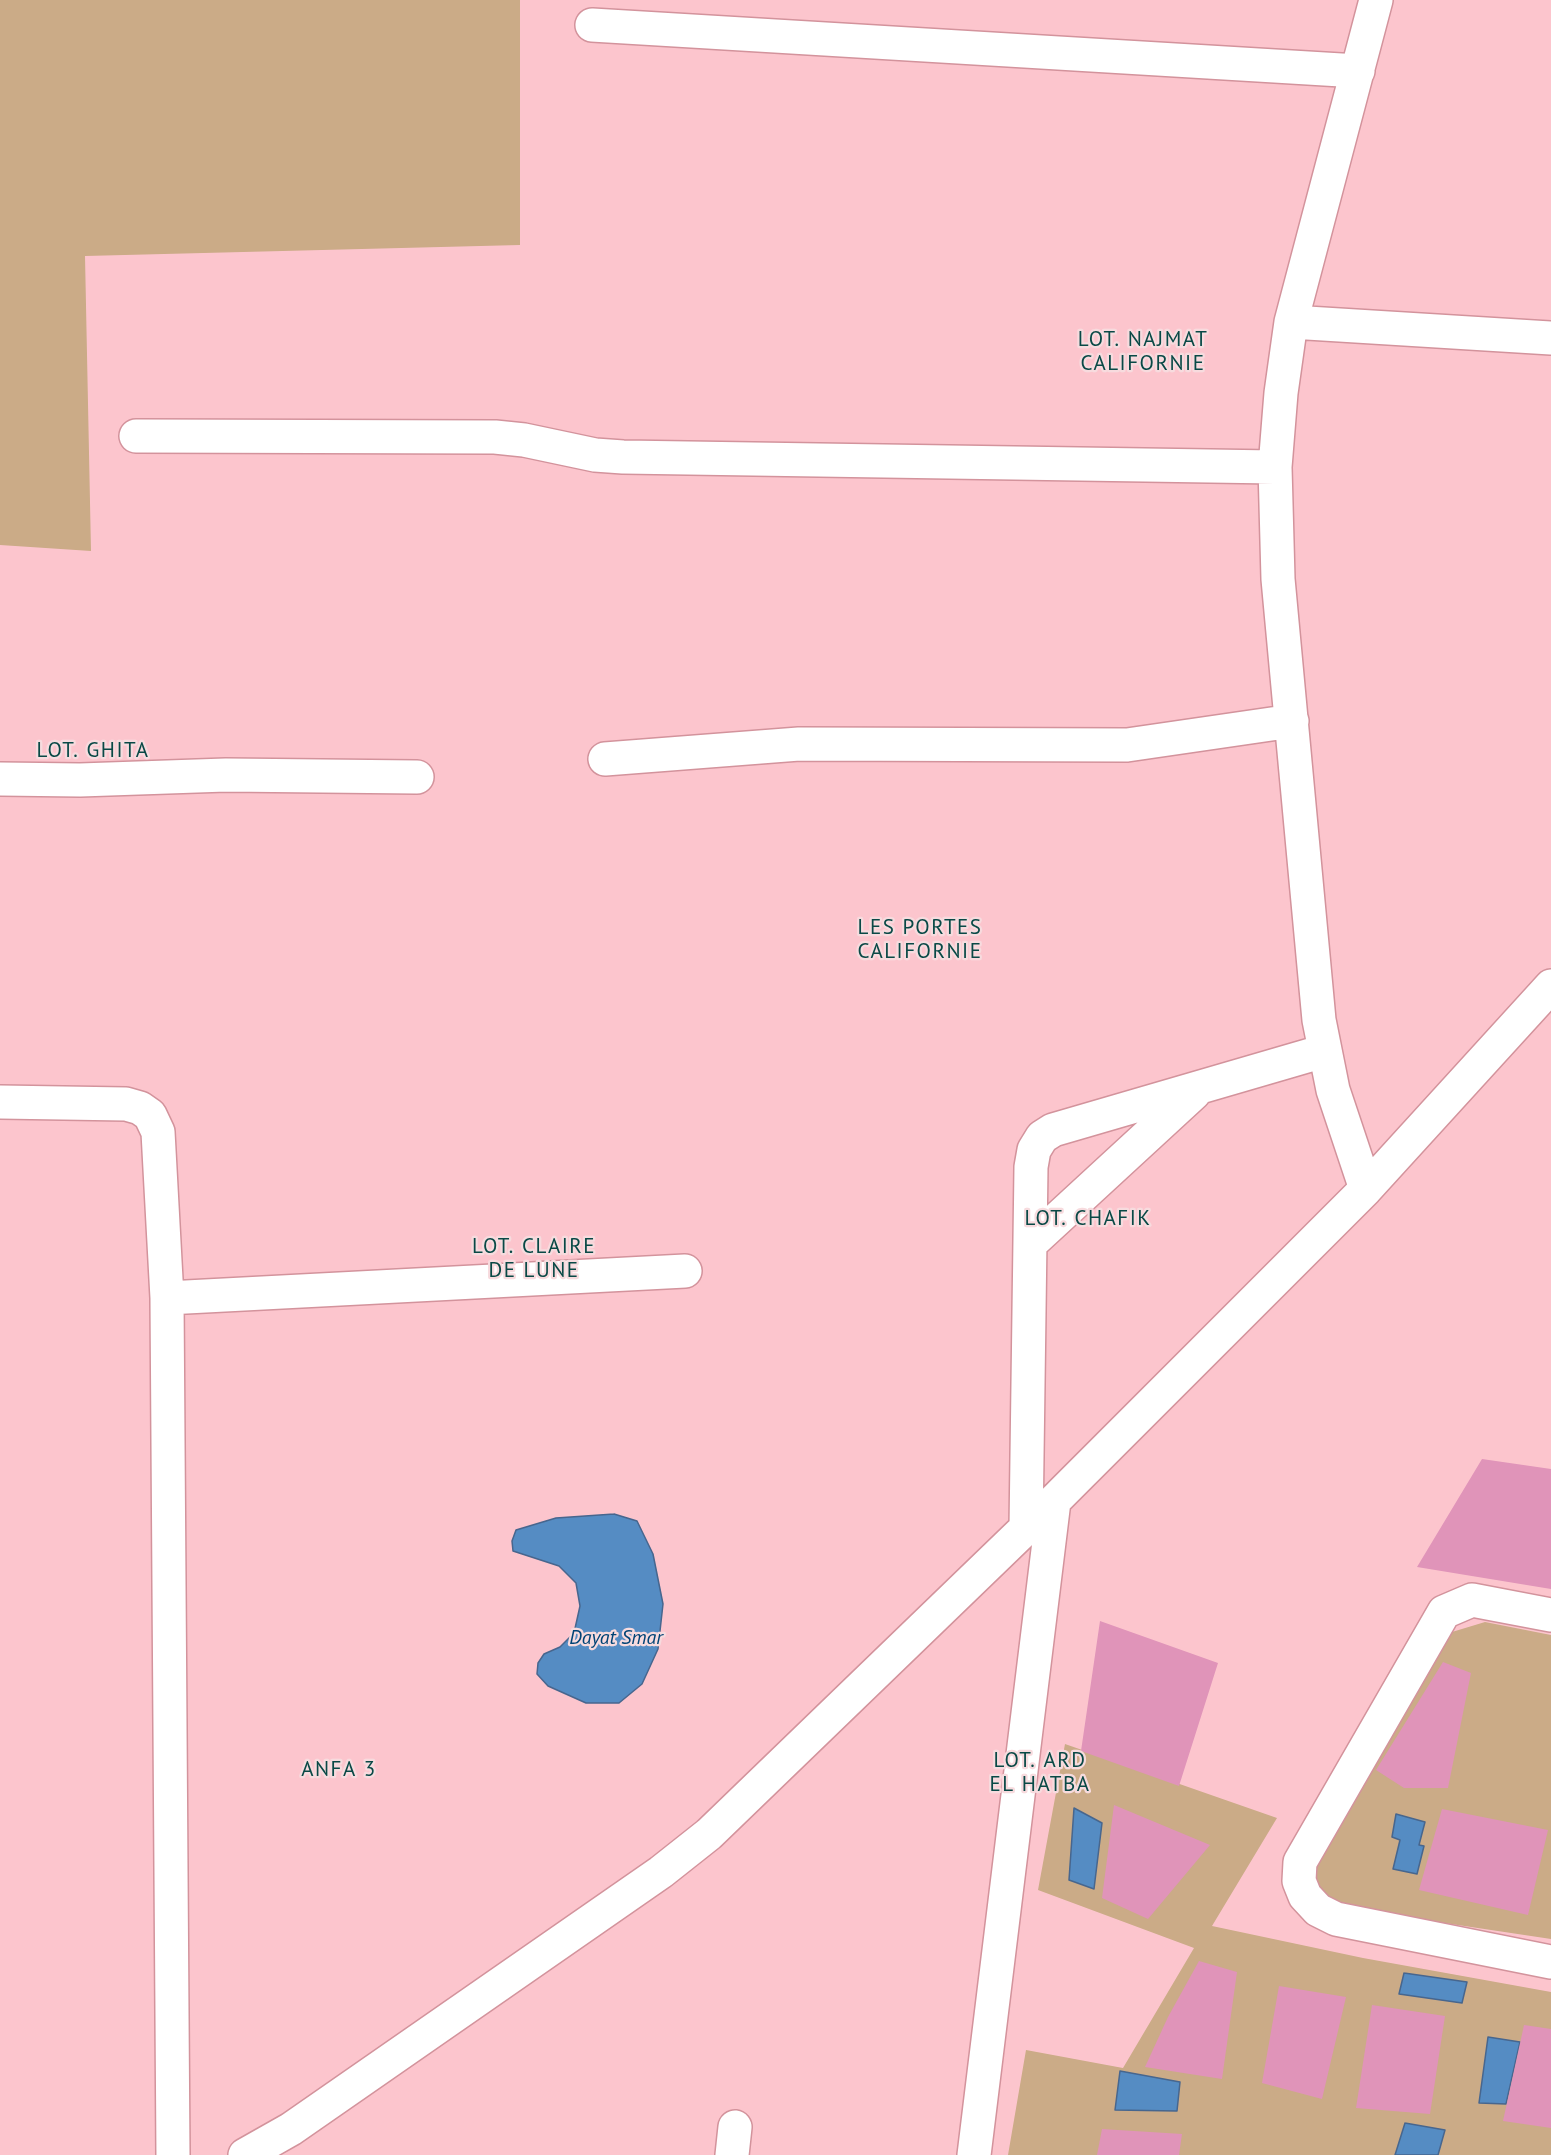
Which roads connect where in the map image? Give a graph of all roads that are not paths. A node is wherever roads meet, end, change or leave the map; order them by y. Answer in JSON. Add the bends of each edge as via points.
{"nodes":[{"id":1,"x":1376,"y":0,"type":"edge"},
{"id":2,"x":592,"y":25,"type":"dead end"},
{"id":3,"x":1358,"y":71,"type":"junction"},
{"id":4,"x":1291,"y":322,"type":"junction"},
{"id":5,"x":1551,"y":338,"type":"edge"},
{"id":6,"x":136,"y":436,"type":"dead end"},
{"id":7,"x":1275,"y":467,"type":"junction"},
{"id":8,"x":1292,"y":721,"type":"junction"},
{"id":9,"x":605,"y":759,"type":"dead end"},
{"id":10,"x":417,"y":777,"type":"dead end"},
{"id":11,"x":0,"y":779,"type":"edge"},
{"id":12,"x":1551,"y":986,"type":"edge"},
{"id":13,"x":1324,"y":1052,"type":"junction"},
{"id":14,"x":1199,"y":1088,"type":"junction"},
{"id":15,"x":0,"y":1102,"type":"edge"},
{"id":16,"x":1366,"y":1189,"type":"junction"},
{"id":17,"x":1030,"y":1244,"type":"junction"},
{"id":18,"x":685,"y":1271,"type":"dead end"},
{"id":19,"x":167,"y":1298,"type":"junction"},
{"id":20,"x":1054,"y":1501,"type":"junction"},
{"id":21,"x":1026,"y":1528,"type":"junction"},
{"id":22,"x":1551,"y":1615,"type":"edge"},
{"id":23,"x":1551,"y":1962,"type":"edge"},
{"id":24,"x":173,"y":2155,"type":"edge"},
{"id":25,"x":244,"y":2155,"type":"edge"},
{"id":26,"x":974,"y":2155,"type":"edge"}],
"edges":[{"from":1,"to":3,"type":"street"},
{"from":2,"to":3,"type":"street"},
{"from":3,"to":4,"type":"street"},
{"from":4,"to":5,"type":"street"},
{"from":4,"to":7,"type":"street"},
{"from":6,"to":7,"type":"street","via":[[495,437],[623,457]]},
{"from":7,"to":8,"type":"street","via":[[1278,579]]},
{"from":8,"to":9,"type":"street","via":[[1127,745],[799,744]]},
{"from":8,"to":13,"type":"street"},
{"from":10,"to":11,"type":"street"},
{"from":12,"to":16,"type":"street"},
{"from":13,"to":14,"type":"street"},
{"from":13,"to":16,"type":"street"},
{"from":14,"to":17,"type":"street"},
{"from":14,"to":17,"type":"street","via":[[1053,1130],[1042,1137],[1034,1150],[1031,1167]]},
{"from":15,"to":19,"type":"street","via":[[126,1104],[150,1115],[158,1132]]},
{"from":16,"to":20,"type":"street"},
{"from":17,"to":21,"type":"street"},
{"from":18,"to":19,"type":"street"},
{"from":19,"to":24,"type":"street"},
{"from":20,"to":21,"type":"street"},
{"from":20,"to":26,"type":"street"},
{"from":21,"to":25,"type":"street","via":[[709,1834],[661,1872],[291,2129]]},
{"from":22,"to":23,"type":"street","via":[[1472,1600],[1444,1612],[1299,1862],[1299,1881],[1305,1896],[1318,1910],[1336,1919]]}]}
